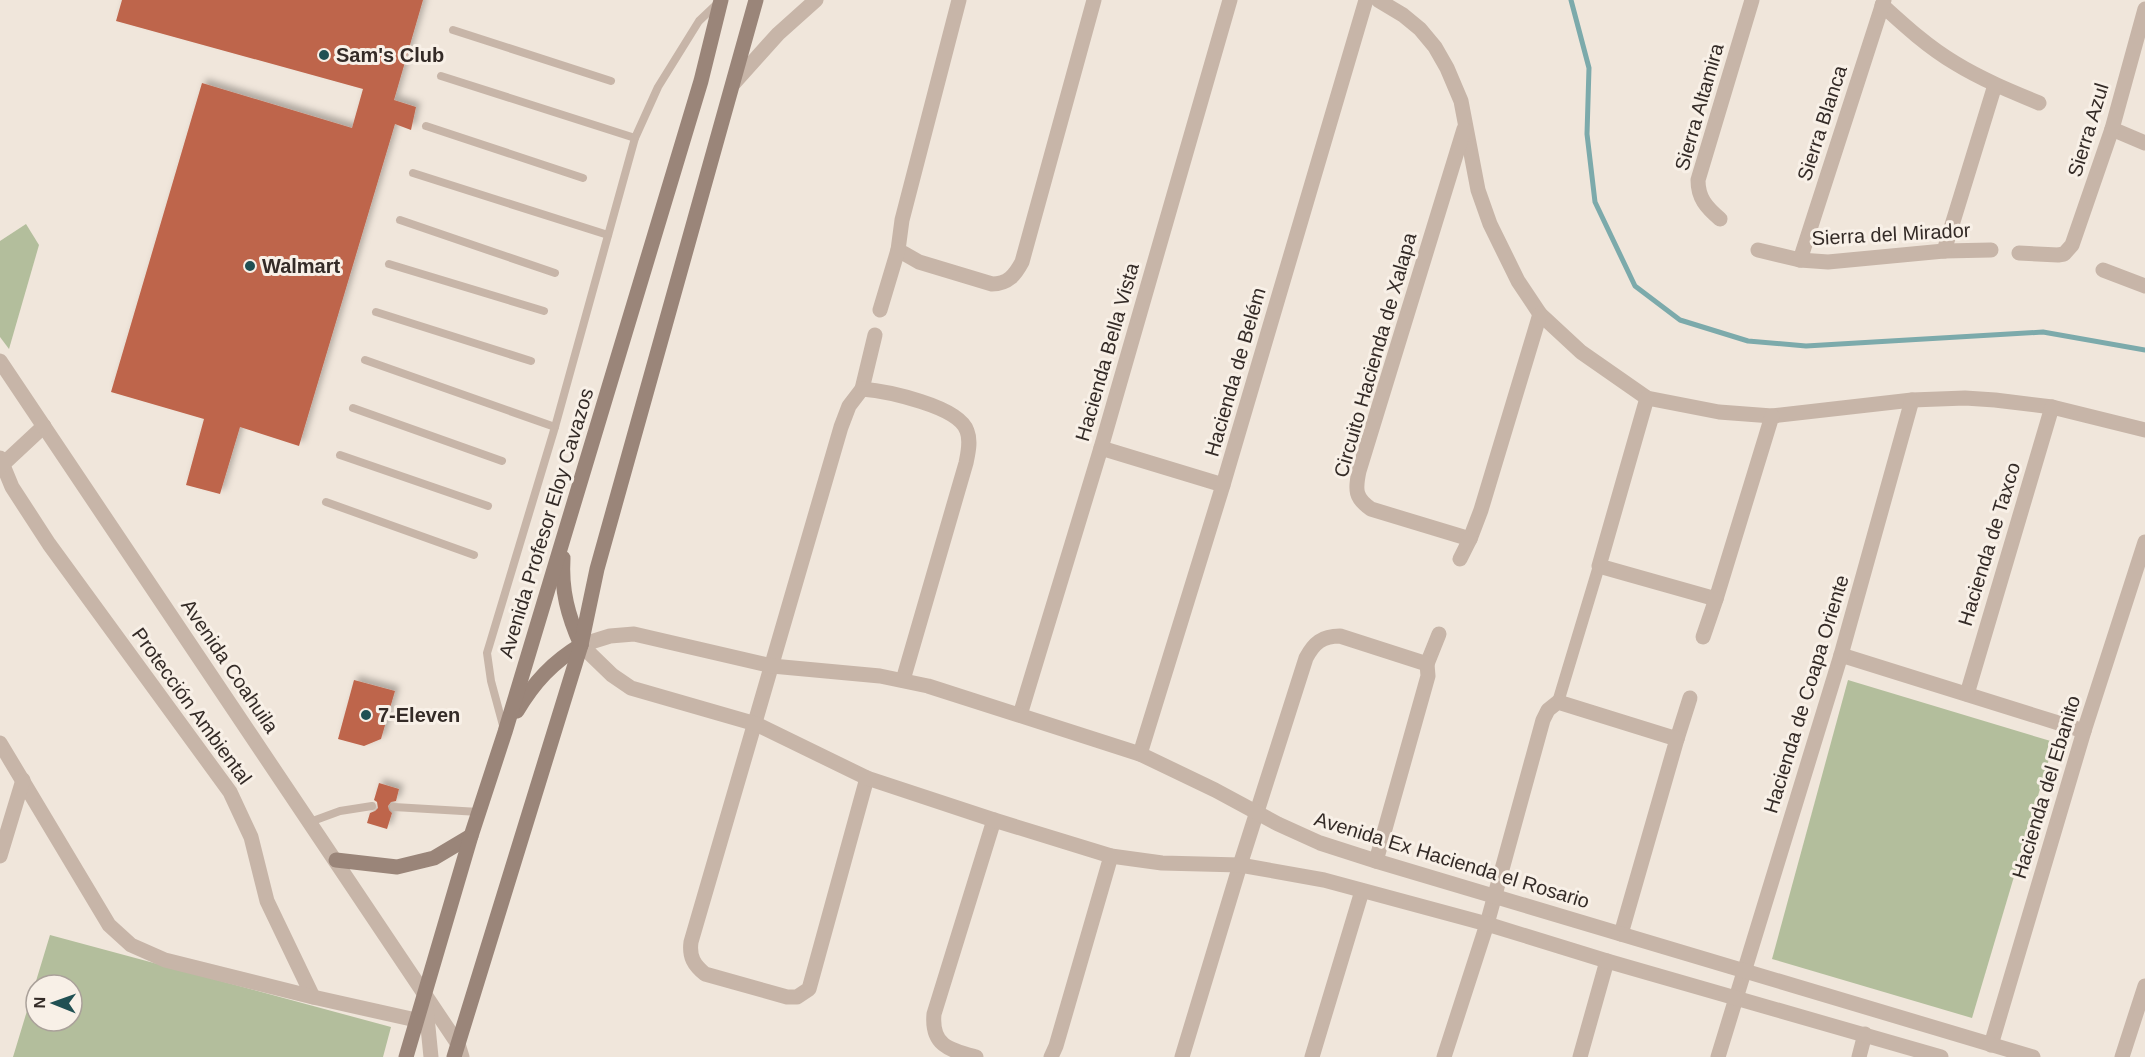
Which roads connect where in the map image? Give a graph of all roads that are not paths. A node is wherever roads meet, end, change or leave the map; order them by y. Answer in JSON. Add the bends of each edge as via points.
{"nodes":[{"id":1,"x":756,"y":0,"type":"edge"},
{"id":2,"x":816,"y":0,"type":"edge"},
{"id":3,"x":959,"y":0,"type":"edge"},
{"id":4,"x":1094,"y":0,"type":"edge"},
{"id":5,"x":1230,"y":0,"type":"edge"},
{"id":6,"x":1366,"y":0,"type":"edge"},
{"id":7,"x":1378,"y":0,"type":"edge"},
{"id":8,"x":1752,"y":0,"type":"edge"},
{"id":9,"x":721,"y":1,"type":"edge"},
{"id":10,"x":1883,"y":3,"type":"edge"},
{"id":11,"x":2145,"y":9,"type":"edge"},
{"id":12,"x":453,"y":30,"type":"dead end"},
{"id":13,"x":441,"y":76,"type":"dead end"},
{"id":14,"x":611,"y":81,"type":"dead end"},
{"id":15,"x":734,"y":83,"type":"junction"},
{"id":16,"x":1995,"y":85,"type":"junction"},
{"id":17,"x":2039,"y":104,"type":"dead end"},
{"id":18,"x":426,"y":126,"type":"dead end"},
{"id":19,"x":1465,"y":126,"type":"junction"},
{"id":20,"x":2112,"y":129,"type":"junction"},
{"id":21,"x":635,"y":138,"type":"junction"},
{"id":22,"x":2145,"y":143,"type":"edge"},
{"id":23,"x":413,"y":173,"type":"dead end"},
{"id":24,"x":583,"y":177,"type":"dead end"},
{"id":25,"x":1720,"y":219,"type":"dead end"},
{"id":26,"x":400,"y":220,"type":"dead end"},
{"id":27,"x":608,"y":236,"type":"junction"},
{"id":28,"x":898,"y":250,"type":"junction"},
{"id":29,"x":1758,"y":250,"type":"dead end"},
{"id":30,"x":1991,"y":250,"type":"dead end"},
{"id":31,"x":1944,"y":251,"type":"junction"},
{"id":32,"x":2019,"y":253,"type":"dead end"},
{"id":33,"x":1800,"y":260,"type":"junction"},
{"id":34,"x":389,"y":264,"type":"dead end"},
{"id":35,"x":2103,"y":270,"type":"dead end"},
{"id":36,"x":555,"y":273,"type":"dead end"},
{"id":37,"x":2145,"y":286,"type":"edge"},
{"id":38,"x":880,"y":310,"type":"dead end"},
{"id":39,"x":544,"y":311,"type":"dead end"},
{"id":40,"x":376,"y":312,"type":"dead end"},
{"id":41,"x":1540,"y":314,"type":"junction"},
{"id":42,"x":875,"y":334,"type":"dead end"},
{"id":43,"x":365,"y":360,"type":"dead end"},
{"id":44,"x":0,"y":361,"type":"edge"},
{"id":45,"x":531,"y":361,"type":"dead end"},
{"id":46,"x":862,"y":389,"type":"junction"},
{"id":47,"x":1647,"y":398,"type":"junction"},
{"id":48,"x":1912,"y":400,"type":"junction"},
{"id":49,"x":2052,"y":407,"type":"junction"},
{"id":50,"x":353,"y":408,"type":"dead end"},
{"id":51,"x":1773,"y":416,"type":"junction"},
{"id":52,"x":44,"y":426,"type":"junction"},
{"id":53,"x":555,"y":427,"type":"junction"},
{"id":54,"x":2145,"y":430,"type":"edge"},
{"id":55,"x":1101,"y":448,"type":"junction"},
{"id":56,"x":340,"y":455,"type":"dead end"},
{"id":57,"x":502,"y":461,"type":"dead end"},
{"id":58,"x":1,"y":464,"type":"edge"},
{"id":59,"x":1223,"y":485,"type":"junction"},
{"id":60,"x":326,"y":502,"type":"dead end"},
{"id":61,"x":488,"y":506,"type":"dead end"},
{"id":62,"x":566,"y":529,"type":"junction"},
{"id":63,"x":1470,"y":538,"type":"junction"},
{"id":64,"x":2145,"y":542,"type":"edge"},
{"id":65,"x":474,"y":555,"type":"dead end"},
{"id":66,"x":1461,"y":559,"type":"dead end"},
{"id":67,"x":1599,"y":566,"type":"junction"},
{"id":68,"x":1716,"y":599,"type":"junction"},
{"id":69,"x":1439,"y":634,"type":"dead end"},
{"id":70,"x":1703,"y":637,"type":"dead end"},
{"id":71,"x":581,"y":645,"type":"junction"},
{"id":72,"x":1841,"y":655,"type":"junction"},
{"id":73,"x":1427,"y":664,"type":"junction"},
{"id":74,"x":772,"y":666,"type":"junction"},
{"id":75,"x":903,"y":680,"type":"junction"},
{"id":76,"x":1967,"y":694,"type":"junction"},
{"id":77,"x":1690,"y":698,"type":"dead end"},
{"id":78,"x":1558,"y":702,"type":"junction"},
{"id":79,"x":1020,"y":715,"type":"junction"},
{"id":80,"x":756,"y":724,"type":"junction"},
{"id":81,"x":2084,"y":731,"type":"junction"},
{"id":82,"x":505,"y":732,"type":"junction"},
{"id":83,"x":1677,"y":739,"type":"junction"},
{"id":84,"x":0,"y":742,"type":"edge"},
{"id":85,"x":1140,"y":754,"type":"junction"},
{"id":86,"x":867,"y":778,"type":"junction"},
{"id":87,"x":22,"y":780,"type":"junction"},
{"id":88,"x":372,"y":806,"type":"dead end"},
{"id":89,"x":394,"y":807,"type":"dead end"},
{"id":90,"x":480,"y":812,"type":"junction"},
{"id":91,"x":1257,"y":812,"type":"junction"},
{"id":92,"x":994,"y":820,"type":"junction"},
{"id":93,"x":310,"y":822,"type":"junction"},
{"id":94,"x":471,"y":836,"type":"junction"},
{"id":95,"x":0,"y":856,"type":"edge"},
{"id":96,"x":1111,"y":856,"type":"junction"},
{"id":97,"x":336,"y":860,"type":"junction"},
{"id":98,"x":1376,"y":861,"type":"junction"},
{"id":99,"x":1240,"y":865,"type":"junction"},
{"id":100,"x":1362,"y":891,"type":"junction"},
{"id":101,"x":1494,"y":896,"type":"junction"},
{"id":102,"x":1487,"y":924,"type":"junction"},
{"id":103,"x":1621,"y":934,"type":"junction"},
{"id":104,"x":1607,"y":962,"type":"junction"},
{"id":105,"x":1745,"y":970,"type":"junction"},
{"id":106,"x":2145,"y":986,"type":"edge"},
{"id":107,"x":425,"y":994,"type":"junction"},
{"id":108,"x":313,"y":998,"type":"junction"},
{"id":109,"x":1737,"y":998,"type":"junction"},
{"id":110,"x":416,"y":1020,"type":"junction"},
{"id":111,"x":1865,"y":1034,"type":"junction"},
{"id":112,"x":1991,"y":1045,"type":"junction"},
{"id":113,"x":458,"y":1053,"type":"edge"},
{"id":114,"x":405,"y":1057,"type":"edge"},
{"id":115,"x":431,"y":1057,"type":"edge"},
{"id":116,"x":976,"y":1057,"type":"edge"},
{"id":117,"x":1051,"y":1057,"type":"edge"},
{"id":118,"x":1182,"y":1057,"type":"edge"},
{"id":119,"x":1312,"y":1057,"type":"edge"},
{"id":120,"x":1444,"y":1057,"type":"edge"},
{"id":121,"x":1580,"y":1057,"type":"edge"},
{"id":122,"x":1718,"y":1057,"type":"edge"},
{"id":123,"x":1858,"y":1057,"type":"edge"},
{"id":124,"x":1941,"y":1057,"type":"edge"},
{"id":125,"x":2033,"y":1057,"type":"edge"},
{"id":126,"x":2122,"y":1057,"type":"edge"}],
"edges":[{"from":1,"to":15,"type":"main road"},
{"from":2,"to":15,"type":"street","via":[[778,34]]},
{"from":3,"to":28,"type":"street","via":[[902,220]]},
{"from":4,"to":28,"type":"street","via":[[1016,273],[1007,281],[992,284],[919,262]]},
{"from":5,"to":55,"type":"street","name":"Hacienda Bella Vista"},
{"from":6,"to":59,"type":"street","name":"Hacienda de Belém"},
{"from":7,"to":19,"type":"street","via":[[1403,15],[1434,46],[1461,101]]},
{"from":8,"to":25,"type":"street","name":"Sierra Altamira","via":[[1698,180],[1702,201]]},
{"from":9,"to":21,"type":"lane","via":[[699,21],[658,87]]},
{"from":9,"to":62,"type":"main road","name":"Avenida Profesor Eloy Cavazos","via":[[701,81]]},
{"from":10,"to":16,"type":"street","via":[[1938,52]]},
{"from":10,"to":33,"type":"street","name":"Sierra Blanca"},
{"from":11,"to":20,"type":"street","name":"Sierra Azul"},
{"from":12,"to":14,"type":"lane"},
{"from":13,"to":21,"type":"lane"},
{"from":15,"to":71,"type":"main road","via":[[597,569]]},
{"from":16,"to":17,"type":"street"},
{"from":16,"to":31,"type":"street"},
{"from":18,"to":24,"type":"lane"},
{"from":19,"to":41,"type":"street","via":[[1478,190],[1490,224],[1518,281]]},
{"from":19,"to":63,"type":"street","name":"Circuito Hacienda de Xalapa","via":[[1357,483],[1357,494],[1371,509]]},
{"from":20,"to":22,"type":"street"},
{"from":20,"to":32,"type":"street","name":"Sierra Azul","via":[[2072,245],[2058,255]]},
{"from":21,"to":27,"type":"lane"},
{"from":23,"to":27,"type":"lane"},
{"from":26,"to":36,"type":"lane"},
{"from":27,"to":53,"type":"lane"},
{"from":28,"to":38,"type":"street"},
{"from":29,"to":33,"type":"street","name":"Sierra del Mirador"},
{"from":30,"to":31,"type":"street","name":"Sierra del Mirador"},
{"from":31,"to":33,"type":"street","name":"Sierra del Mirador","via":[[1828,262]]},
{"from":34,"to":39,"type":"lane"},
{"from":35,"to":37,"type":"street"},
{"from":40,"to":45,"type":"lane"},
{"from":41,"to":47,"type":"street","via":[[1581,352]]},
{"from":41,"to":63,"type":"street"},
{"from":42,"to":46,"type":"street"},
{"from":43,"to":53,"type":"lane"},
{"from":44,"to":52,"type":"street","name":"Avenida Coahuila"},
{"from":46,"to":74,"type":"street","via":[[849,406],[841,427]]},
{"from":46,"to":75,"type":"street","via":[[945,410],[962,420],[968,431],[966,463]]},
{"from":47,"to":51,"type":"street","via":[[1719,412]]},
{"from":47,"to":67,"type":"street"},
{"from":48,"to":49,"type":"street","via":[[1965,398]]},
{"from":48,"to":51,"type":"street"},
{"from":48,"to":72,"type":"street","name":"Hacienda de Coapa Oriente"},
{"from":49,"to":54,"type":"street"},
{"from":49,"to":76,"type":"street","name":"Hacienda de Taxco"},
{"from":50,"to":57,"type":"lane"},
{"from":51,"to":68,"type":"street"},
{"from":52,"to":58,"type":"street"},
{"from":52,"to":93,"type":"street","name":"Avenida Coahuila"},
{"from":53,"to":82,"type":"lane","via":[[488,653]]},
{"from":55,"to":59,"type":"street"},
{"from":55,"to":79,"type":"street","name":"Hacienda Bella Vista"},
{"from":56,"to":61,"type":"lane"},
{"from":58,"to":108,"type":"street","name":"Protección Ambiental","via":[[49,544],[230,792],[251,837],[275,922]]},
{"from":59,"to":85,"type":"street","name":"Hacienda de Belém"},
{"from":60,"to":65,"type":"lane"},
{"from":62,"to":71,"type":"main road","via":[[563,586]]},
{"from":62,"to":82,"type":"main road","name":"Avenida Profesor Eloy Cavazos"},
{"from":63,"to":66,"type":"street"},
{"from":64,"to":81,"type":"street","name":"Hacienda del Ebanito"},
{"from":67,"to":68,"type":"street"},
{"from":67,"to":78,"type":"street"},
{"from":68,"to":70,"type":"street"},
{"from":69,"to":73,"type":"street"},
{"from":71,"to":74,"type":"street","name":"Avenida Ex Hacienda el Rosario","via":[[634,634]]},
{"from":71,"to":80,"type":"street","via":[[631,688]]},
{"from":71,"to":82,"type":"main road","via":[[547,670]]},
{"from":71,"to":113,"type":"main road"},
{"from":72,"to":76,"type":"street"},
{"from":72,"to":105,"type":"street","name":"Hacienda de Coapa Oriente"},
{"from":73,"to":91,"type":"street","via":[[1340,636],[1319,640],[1306,658]]},
{"from":73,"to":98,"type":"street","via":[[1428,676]]},
{"from":74,"to":75,"type":"street","name":"Avenida Ex Hacienda el Rosario"},
{"from":74,"to":80,"type":"street"},
{"from":75,"to":79,"type":"street","name":"Avenida Ex Hacienda el Rosario"},
{"from":76,"to":81,"type":"street"},
{"from":77,"to":83,"type":"street"},
{"from":78,"to":83,"type":"street"},
{"from":78,"to":101,"type":"street","via":[[1543,720]]},
{"from":79,"to":85,"type":"street","name":"Avenida Ex Hacienda el Rosario"},
{"from":80,"to":86,"type":"street"},
{"from":80,"to":86,"type":"street","via":[[691,942],[692,961],[705,974],[787,997],[797,997],[809,990]]},
{"from":81,"to":112,"type":"street","name":"Hacienda del Ebanito"},
{"from":82,"to":90,"type":"main road","name":"Avenida Profesor Eloy Cavazos"},
{"from":83,"to":103,"type":"street"},
{"from":84,"to":87,"type":"street"},
{"from":85,"to":91,"type":"street","name":"Avenida Ex Hacienda el Rosario"},
{"from":86,"to":92,"type":"street"},
{"from":87,"to":95,"type":"street"},
{"from":87,"to":108,"type":"street","via":[[109,925],[131,945],[165,960]]},
{"from":88,"to":93,"type":"lane","via":[[340,811]]},
{"from":89,"to":90,"type":"lane"},
{"from":90,"to":94,"type":"main road","name":"Avenida Profesor Eloy Cavazos"},
{"from":91,"to":98,"type":"street","name":"Avenida Ex Hacienda el Rosario","via":[[1320,843]]},
{"from":91,"to":99,"type":"street"},
{"from":92,"to":96,"type":"street"},
{"from":92,"to":116,"type":"street","via":[[933,1024],[942,1044]]},
{"from":93,"to":97,"type":"street","name":"Avenida Coahuila"},
{"from":94,"to":97,"type":"main road","via":[[434,858],[397,867]]},
{"from":94,"to":107,"type":"main road","name":"Avenida Profesor Eloy Cavazos"},
{"from":96,"to":99,"type":"street","via":[[1162,863]]},
{"from":96,"to":117,"type":"street"},
{"from":97,"to":107,"type":"street","name":"Avenida Coahuila"},
{"from":98,"to":101,"type":"street","name":"Avenida Ex Hacienda el Rosario"},
{"from":99,"to":100,"type":"street","via":[[1303,875]]},
{"from":99,"to":118,"type":"street"},
{"from":100,"to":102,"type":"street"},
{"from":100,"to":119,"type":"street"},
{"from":101,"to":102,"type":"street"},
{"from":101,"to":103,"type":"street","name":"Avenida Ex Hacienda el Rosario"},
{"from":102,"to":104,"type":"street"},
{"from":102,"to":120,"type":"street"},
{"from":103,"to":105,"type":"street","name":"Avenida Ex Hacienda el Rosario"},
{"from":104,"to":109,"type":"street"},
{"from":104,"to":121,"type":"street"},
{"from":105,"to":109,"type":"street","name":"Hacienda de Coapa Oriente"},
{"from":105,"to":112,"type":"street","name":"Avenida Ex Hacienda el Rosario"},
{"from":106,"to":126,"type":"street"},
{"from":107,"to":110,"type":"main road","name":"Avenida Profesor Eloy Cavazos"},
{"from":107,"to":113,"type":"street","name":"Avenida Coahuila"},
{"from":107,"to":115,"type":"street","name":"Avenida Coahuila"},
{"from":108,"to":110,"type":"street"},
{"from":109,"to":111,"type":"street"},
{"from":109,"to":122,"type":"street","name":"Hacienda de Coapa Oriente"},
{"from":110,"to":114,"type":"main road","name":"Avenida Profesor Eloy Cavazos"},
{"from":111,"to":123,"type":"street"},
{"from":111,"to":124,"type":"street"},
{"from":112,"to":125,"type":"street","name":"Avenida Ex Hacienda el Rosario"}]}
